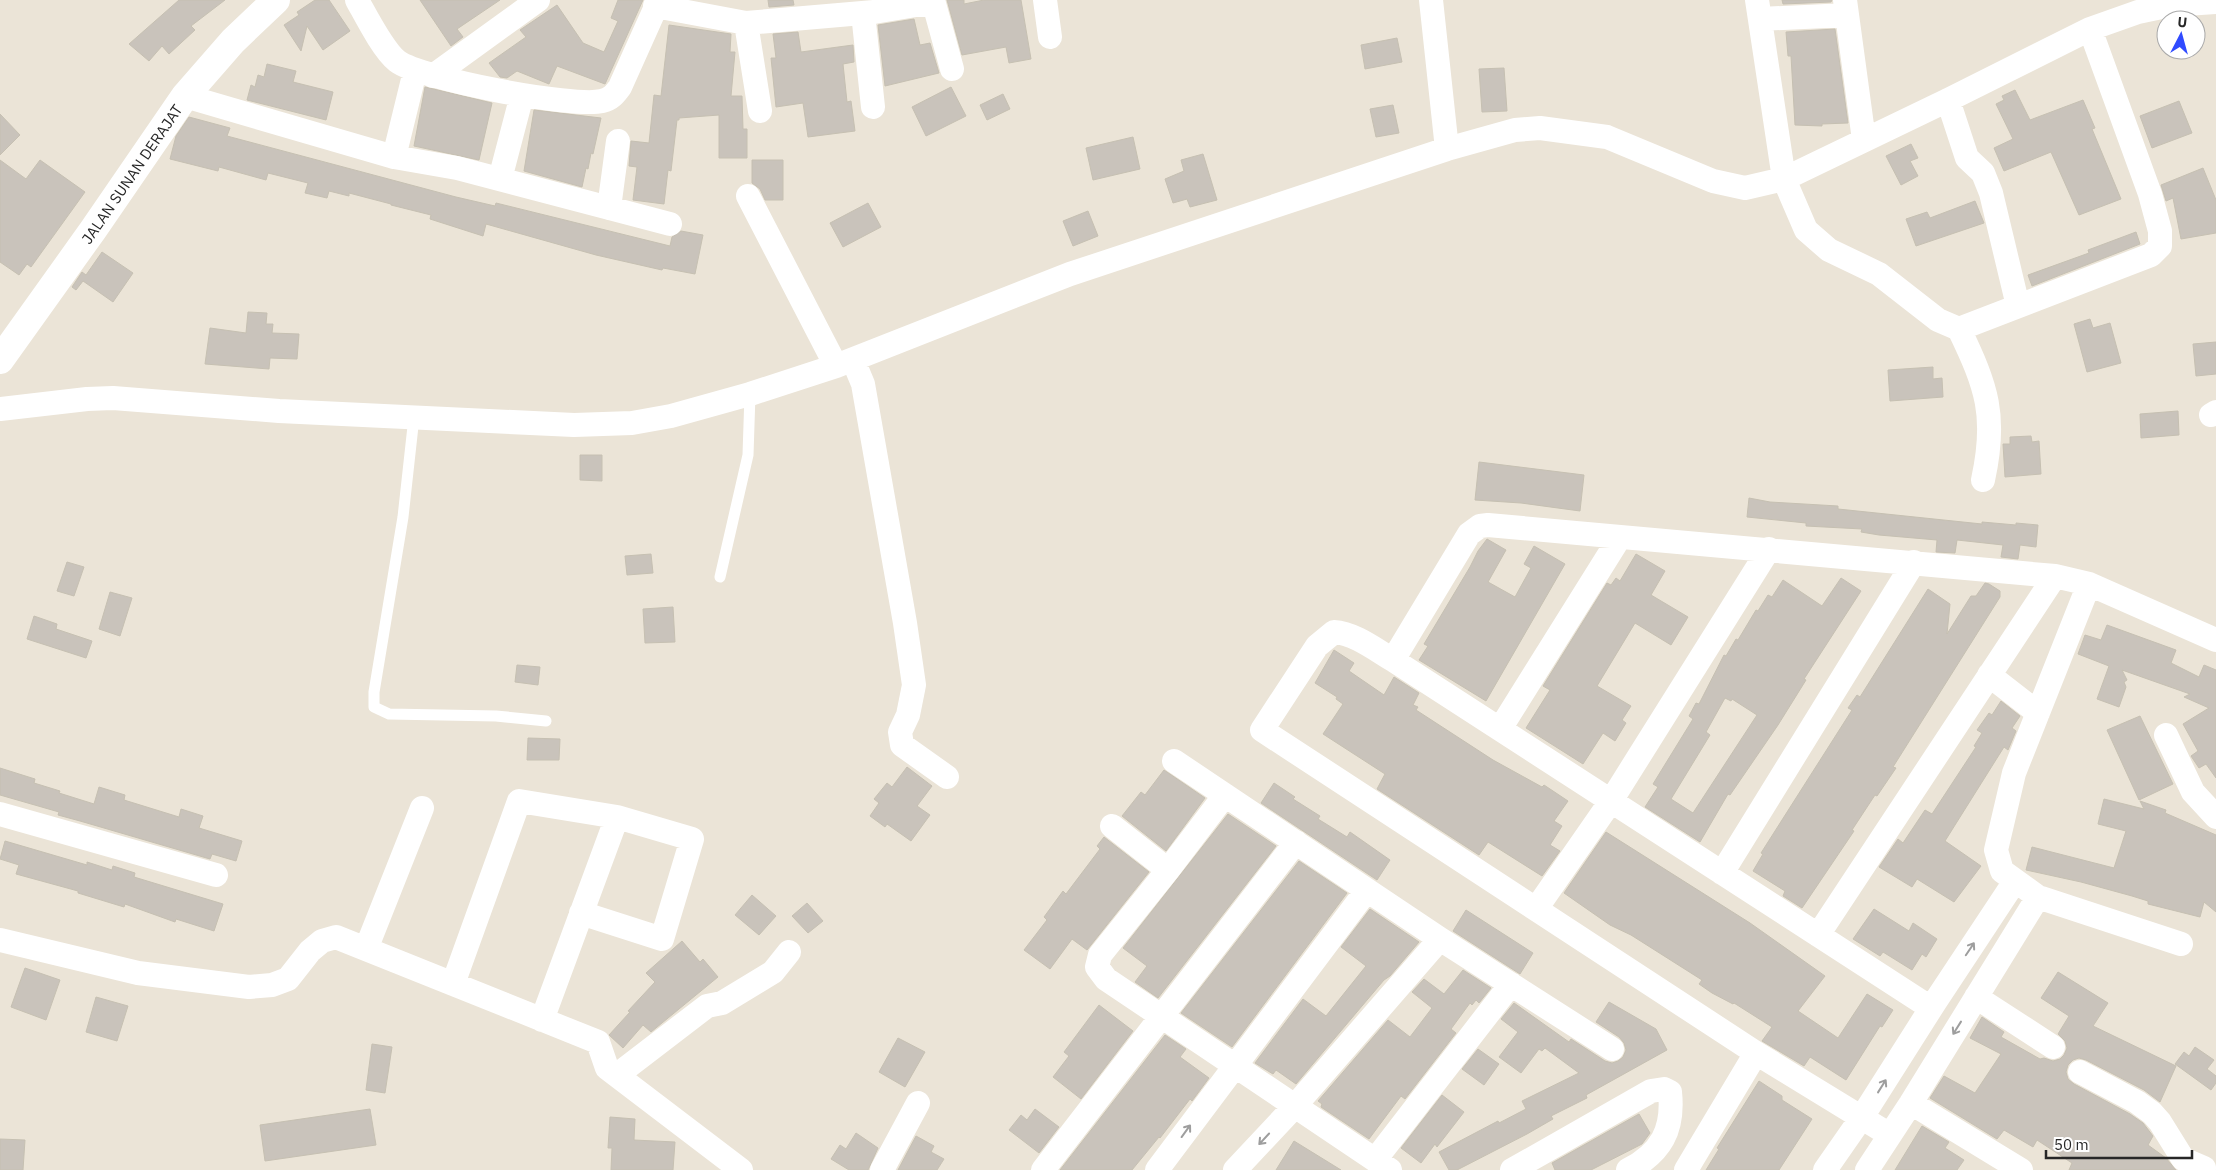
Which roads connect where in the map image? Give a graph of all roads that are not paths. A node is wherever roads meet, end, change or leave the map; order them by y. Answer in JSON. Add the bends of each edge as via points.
{"nodes":[{"id":1,"x":276,"y":0,"type":"edge"},
{"id":2,"x":357,"y":0,"type":"edge"},
{"id":3,"x":538,"y":0,"type":"edge"},
{"id":4,"x":1045,"y":0,"type":"edge"},
{"id":5,"x":1431,"y":0,"type":"edge"},
{"id":6,"x":933,"y":2,"type":"edge"},
{"id":7,"x":2216,"y":2,"type":"edge"},
{"id":8,"x":657,"y":3,"type":"edge"},
{"id":9,"x":1846,"y":7,"type":"edge"},
{"id":10,"x":1758,"y":9,"type":"edge"},
{"id":11,"x":863,"y":13,"type":"junction"},
{"id":12,"x":746,"y":23,"type":"junction"},
{"id":13,"x":2090,"y":29,"type":"junction"},
{"id":14,"x":1050,"y":37,"type":"dead end"},
{"id":15,"x":952,"y":69,"type":"dead end"},
{"id":16,"x":424,"y":74,"type":"junction"},
{"id":17,"x":522,"y":94,"type":"junction"},
{"id":18,"x":185,"y":96,"type":"junction"},
{"id":19,"x":1948,"y":100,"type":"junction"},
{"id":20,"x":873,"y":107,"type":"dead end"},
{"id":21,"x":760,"y":111,"type":"dead end"},
{"id":22,"x":1864,"y":140,"type":"junction"},
{"id":23,"x":618,"y":141,"type":"dead end"},
{"id":24,"x":1447,"y":149,"type":"junction"},
{"id":25,"x":394,"y":157,"type":"junction"},
{"id":26,"x":500,"y":179,"type":"junction"},
{"id":27,"x":1784,"y":179,"type":"junction"},
{"id":28,"x":748,"y":196,"type":"dead end"},
{"id":29,"x":609,"y":208,"type":"junction"},
{"id":30,"x":670,"y":224,"type":"dead end"},
{"id":31,"x":2018,"y":306,"type":"junction"},
{"id":32,"x":1959,"y":330,"type":"junction"},
{"id":33,"x":0,"y":360,"type":"edge"},
{"id":34,"x":844,"y":363,"type":"junction"},
{"id":35,"x":750,"y":394,"type":"junction"},
{"id":36,"x":0,"y":409,"type":"edge"},
{"id":37,"x":414,"y":417,"type":"junction"},
{"id":38,"x":1983,"y":480,"type":"dead end"},
{"id":39,"x":1620,"y":537,"type":"junction"},
{"id":40,"x":1769,"y":549,"type":"junction"},
{"id":41,"x":1914,"y":562,"type":"junction"},
{"id":42,"x":2055,"y":576,"type":"junction"},
{"id":43,"x":720,"y":577,"type":"dead end"},
{"id":44,"x":2089,"y":584,"type":"junction"},
{"id":45,"x":2216,"y":640,"type":"edge"},
{"id":46,"x":1393,"y":660,"type":"junction"},
{"id":47,"x":1990,"y":675,"type":"junction"},
{"id":48,"x":2038,"y":713,"type":"junction"},
{"id":49,"x":546,"y":721,"type":"dead end"},
{"id":50,"x":1500,"y":729,"type":"junction"},
{"id":51,"x":2166,"y":735,"type":"dead end"},
{"id":52,"x":1174,"y":761,"type":"dead end"},
{"id":53,"x":947,"y":777,"type":"dead end"},
{"id":54,"x":1225,"y":795,"type":"junction"},
{"id":55,"x":1611,"y":801,"type":"junction"},
{"id":56,"x":422,"y":808,"type":"dead end"},
{"id":57,"x":0,"y":814,"type":"edge"},
{"id":58,"x":616,"y":817,"type":"junction"},
{"id":59,"x":2216,"y":817,"type":"edge"},
{"id":60,"x":1112,"y":826,"type":"dead end"},
{"id":61,"x":1296,"y":842,"type":"junction"},
{"id":62,"x":1168,"y":870,"type":"junction"},
{"id":63,"x":1722,"y":873,"type":"junction"},
{"id":64,"x":216,"y":875,"type":"dead end"},
{"id":65,"x":2015,"y":881,"type":"junction"},
{"id":66,"x":1367,"y":890,"type":"junction"},
{"id":67,"x":2038,"y":897,"type":"junction"},
{"id":68,"x":1536,"y":909,"type":"junction"},
{"id":69,"x":581,"y":913,"type":"junction"},
{"id":70,"x":1818,"y":936,"type":"junction"},
{"id":71,"x":1440,"y":939,"type":"junction"},
{"id":72,"x":0,"y":940,"type":"edge"},
{"id":73,"x":2181,"y":944,"type":"dead end"},
{"id":74,"x":366,"y":949,"type":"junction"},
{"id":75,"x":789,"y":952,"type":"dead end"},
{"id":76,"x":453,"y":984,"type":"junction"},
{"id":77,"x":1511,"y":984,"type":"junction"},
{"id":78,"x":1976,"y":997,"type":"junction"},
{"id":79,"x":1931,"y":1008,"type":"junction"},
{"id":80,"x":1161,"y":1016,"type":"junction"},
{"id":81,"x":542,"y":1020,"type":"junction"},
{"id":82,"x":2053,"y":1047,"type":"dead end"},
{"id":83,"x":1612,"y":1049,"type":"dead end"},
{"id":84,"x":1756,"y":1053,"type":"junction"},
{"id":85,"x":1235,"y":1065,"type":"junction"},
{"id":86,"x":2080,"y":1072,"type":"dead end"},
{"id":87,"x":618,"y":1075,"type":"junction"},
{"id":88,"x":1911,"y":1103,"type":"junction"},
{"id":89,"x":918,"y":1104,"type":"dead end"},
{"id":90,"x":1294,"y":1107,"type":"junction"},
{"id":91,"x":1862,"y":1117,"type":"junction"},
{"id":92,"x":1890,"y":1135,"type":"junction"},
{"id":93,"x":1382,"y":1165,"type":"edge"},
{"id":94,"x":2207,"y":1166,"type":"edge"},
{"id":95,"x":1518,"y":1168,"type":"edge"},
{"id":96,"x":741,"y":1170,"type":"edge"},
{"id":97,"x":882,"y":1170,"type":"edge"},
{"id":98,"x":1043,"y":1170,"type":"edge"},
{"id":99,"x":1157,"y":1170,"type":"edge"},
{"id":100,"x":1235,"y":1170,"type":"edge"},
{"id":101,"x":1628,"y":1170,"type":"edge"},
{"id":102,"x":1686,"y":1170,"type":"edge"},
{"id":103,"x":1825,"y":1170,"type":"edge"},
{"id":104,"x":1867,"y":1170,"type":"edge"},
{"id":105,"x":2021,"y":1170,"type":"edge"}],
"edges":[{"from":1,"to":18,"type":"street","name":"JALAN SUNAN DERAJAT","via":[[233,41]]},
{"from":2,"to":16,"type":"street","via":[[396,61]]},
{"from":3,"to":16,"type":"street"},
{"from":4,"to":14,"type":"street"},
{"from":5,"to":24,"type":"street"},
{"from":6,"to":11,"type":"street"},
{"from":6,"to":15,"type":"street"},
{"from":7,"to":13,"type":"street","via":[[2171,5],[2138,12]]},
{"from":8,"to":12,"type":"street"},
{"from":8,"to":17,"type":"street","via":[[630,67],[612,97],[585,103]]},
{"from":9,"to":10,"type":"street"},
{"from":9,"to":22,"type":"street"},
{"from":10,"to":27,"type":"street"},
{"from":11,"to":12,"type":"street"},
{"from":11,"to":20,"type":"street"},
{"from":12,"to":21,"type":"street"},
{"from":13,"to":19,"type":"street"},
{"from":13,"to":31,"type":"street","via":[[2150,194],[2160,231],[2160,246],[2151,255]]},
{"from":16,"to":17,"type":"street"},
{"from":16,"to":25,"type":"street"},
{"from":17,"to":26,"type":"street"},
{"from":18,"to":25,"type":"street"},
{"from":18,"to":33,"type":"street","name":"JALAN SUNAN DERAJAT"},
{"from":19,"to":22,"type":"street"},
{"from":19,"to":31,"type":"street","via":[[1967,158],[1983,173],[1991,193]]},
{"from":22,"to":27,"type":"street"},
{"from":23,"to":29,"type":"street"},
{"from":24,"to":27,"type":"street","via":[[1492,135],[1540,128],[1607,137],[1713,181],[1745,188]]},
{"from":24,"to":34,"type":"street","via":[[1070,274]]},
{"from":25,"to":26,"type":"street"},
{"from":26,"to":29,"type":"street"},
{"from":27,"to":32,"type":"street","via":[[1806,230],[1814,238],[1829,250],[1879,274],[1938,320]]},
{"from":28,"to":34,"type":"street"},
{"from":29,"to":30,"type":"street"},
{"from":31,"to":32,"type":"street"},
{"from":32,"to":38,"type":"street","via":[[1983,383],[1989,412],[1990,451]]},
{"from":34,"to":35,"type":"street"},
{"from":34,"to":53,"type":"street","via":[[862,384],[906,623],[914,685],[908,715],[900,732],[902,745]]},
{"from":35,"to":37,"type":"street","via":[[671,416],[605,426]]},
{"from":35,"to":43,"type":"lane","via":[[748,455]]},
{"from":36,"to":37,"type":"street","via":[[113,398],[279,411]]},
{"from":37,"to":49,"type":"lane","via":[[403,517],[374,706],[389,714],[496,716]]},
{"from":39,"to":40,"type":"street"},
{"from":39,"to":46,"type":"street","via":[[1480,526],[1469,534]]},
{"from":39,"to":50,"type":"street"},
{"from":40,"to":41,"type":"street"},
{"from":40,"to":55,"type":"street"},
{"from":41,"to":42,"type":"street"},
{"from":41,"to":63,"type":"street"},
{"from":42,"to":44,"type":"street"},
{"from":42,"to":47,"type":"street"},
{"from":44,"to":45,"type":"street"},
{"from":44,"to":48,"type":"street"},
{"from":46,"to":50,"type":"street"},
{"from":46,"to":68,"type":"street","via":[[1352,637],[1334,632],[1317,646],[1262,730]]},
{"from":47,"to":48,"type":"street"},
{"from":47,"to":70,"type":"street"},
{"from":48,"to":65,"type":"street","via":[[2014,773],[1996,850],[2002,871]]},
{"from":50,"to":55,"type":"street"},
{"from":51,"to":59,"type":"street","via":[[2193,792]]},
{"from":52,"to":54,"type":"street"},
{"from":54,"to":61,"type":"street"},
{"from":54,"to":62,"type":"street"},
{"from":55,"to":63,"type":"street"},
{"from":55,"to":68,"type":"street"},
{"from":56,"to":74,"type":"street"},
{"from":57,"to":64,"type":"street"},
{"from":58,"to":69,"type":"street"},
{"from":58,"to":69,"type":"street","via":[[692,840],[662,939]]},
{"from":58,"to":76,"type":"street","via":[[519,802]]},
{"from":60,"to":62,"type":"street"},
{"from":61,"to":66,"type":"street"},
{"from":61,"to":80,"type":"street"},
{"from":62,"to":80,"type":"street","via":[[1100,954],[1097,967],[1106,979]]},
{"from":63,"to":70,"type":"street"},
{"from":65,"to":67,"type":"street"},
{"from":79,"to":65,"type":"street","one_way":true},
{"from":66,"to":71,"type":"street"},
{"from":66,"to":85,"type":"street"},
{"from":67,"to":73,"type":"street"},
{"from":67,"to":78,"type":"street"},
{"from":68,"to":84,"type":"street"},
{"from":69,"to":81,"type":"street"},
{"from":70,"to":79,"type":"street"},
{"from":71,"to":77,"type":"street"},
{"from":71,"to":90,"type":"street"},
{"from":72,"to":74,"type":"street","via":[[138,973],[249,988],[288,979],[322,941],[336,937]]},
{"from":74,"to":76,"type":"street"},
{"from":75,"to":87,"type":"street","via":[[773,972],[722,1003],[707,1006]]},
{"from":76,"to":81,"type":"street"},
{"from":77,"to":83,"type":"street"},
{"from":77,"to":93,"type":"street"},
{"from":78,"to":82,"type":"street"},
{"from":78,"to":88,"type":"street","one_way":true},
{"from":91,"to":79,"type":"street","one_way":true},
{"from":80,"to":85,"type":"street"},
{"from":80,"to":98,"type":"street"},
{"from":81,"to":87,"type":"street","via":[[598,1042],[607,1068]]},
{"from":84,"to":91,"type":"street"},
{"from":84,"to":102,"type":"street"},
{"from":85,"to":90,"type":"street"},
{"from":99,"to":85,"type":"street","one_way":true},
{"from":86,"to":94,"type":"street","via":[[2152,1113],[2183,1159]]},
{"from":87,"to":96,"type":"street"},
{"from":88,"to":92,"type":"street"},
{"from":88,"to":105,"type":"street"},
{"from":89,"to":97,"type":"street"},
{"from":90,"to":93,"type":"street"},
{"from":90,"to":100,"type":"street","one_way":true},
{"from":91,"to":92,"type":"street"},
{"from":91,"to":103,"type":"street"},
{"from":92,"to":104,"type":"street"},
{"from":95,"to":101,"type":"street","via":[[1651,1091],[1664,1089],[1670,1092],[1671,1102],[1662,1141],[1655,1152]]}]}
